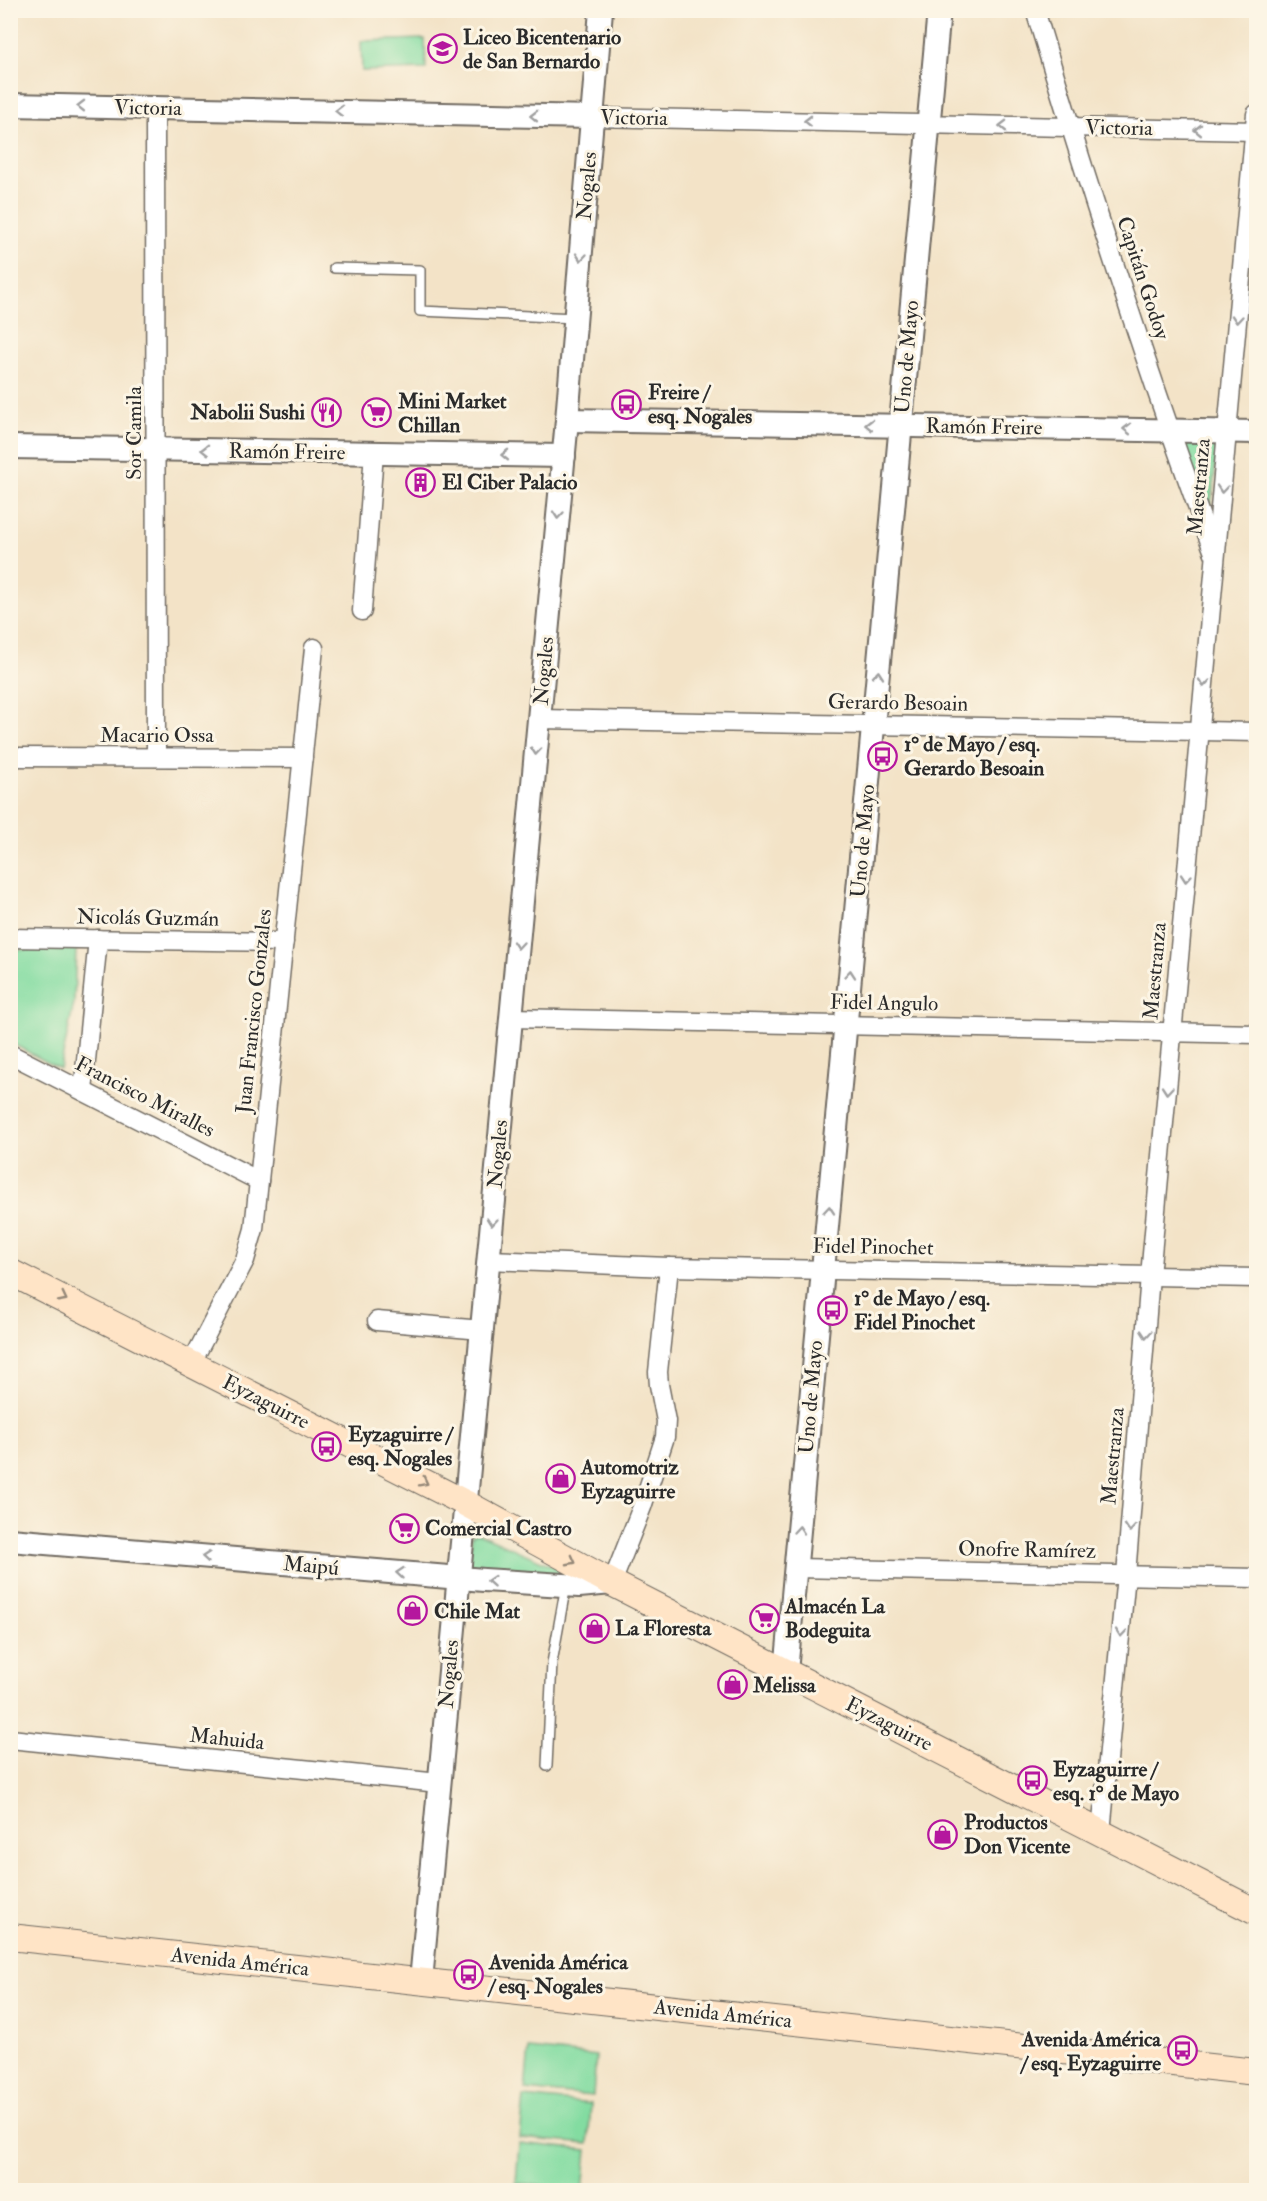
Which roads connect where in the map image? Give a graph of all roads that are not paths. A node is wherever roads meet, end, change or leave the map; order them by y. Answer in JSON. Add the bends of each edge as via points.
{"nodes":[{"id":1,"x":601,"y":10,"type":"edge"},
{"id":2,"x":939,"y":10,"type":"edge"},
{"id":3,"x":1035,"y":10,"type":"edge"},
{"id":4,"x":10,"y":105,"type":"edge"},
{"id":5,"x":155,"y":108,"type":"junction"},
{"id":6,"x":592,"y":117,"type":"junction"},
{"id":7,"x":928,"y":124,"type":"junction"},
{"id":8,"x":1256,"y":126,"type":"edge"},
{"id":9,"x":1070,"y":127,"type":"junction"},
{"id":10,"x":334,"y":268,"type":"dead end"},
{"id":11,"x":576,"y":318,"type":"junction"},
{"id":12,"x":567,"y":420,"type":"junction"},
{"id":13,"x":901,"y":425,"type":"junction"},
{"id":14,"x":1169,"y":430,"type":"junction"},
{"id":15,"x":1227,"y":431,"type":"junction"},
{"id":16,"x":1257,"y":432,"type":"edge"},
{"id":17,"x":10,"y":447,"type":"edge"},
{"id":18,"x":156,"y":450,"type":"junction"},
{"id":19,"x":374,"y":453,"type":"junction"},
{"id":20,"x":564,"y":456,"type":"junction"},
{"id":21,"x":1216,"y":557,"type":"junction"},
{"id":22,"x":362,"y":611,"type":"dead end"},
{"id":23,"x":314,"y":648,"type":"dead end"},
{"id":24,"x":539,"y":719,"type":"junction"},
{"id":25,"x":873,"y":725,"type":"junction"},
{"id":26,"x":1201,"y":731,"type":"junction"},
{"id":27,"x":1257,"y":732,"type":"edge"},
{"id":28,"x":10,"y":757,"type":"edge"},
{"id":29,"x":156,"y":757,"type":"junction"},
{"id":30,"x":303,"y":758,"type":"junction"},
{"id":31,"x":10,"y":938,"type":"edge"},
{"id":32,"x":98,"y":939,"type":"junction"},
{"id":33,"x":284,"y":942,"type":"junction"},
{"id":34,"x":511,"y":1018,"type":"junction"},
{"id":35,"x":846,"y":1025,"type":"junction"},
{"id":36,"x":1172,"y":1031,"type":"junction"},
{"id":37,"x":1257,"y":1034,"type":"edge"},
{"id":38,"x":10,"y":1054,"type":"edge"},
{"id":39,"x":83,"y":1091,"type":"junction"},
{"id":40,"x":259,"y":1181,"type":"junction"},
{"id":41,"x":488,"y":1260,"type":"junction"},
{"id":42,"x":669,"y":1267,"type":"junction"},
{"id":43,"x":823,"y":1268,"type":"junction"},
{"id":44,"x":10,"y":1272,"type":"edge"},
{"id":45,"x":1150,"y":1276,"type":"junction"},
{"id":46,"x":1257,"y":1278,"type":"edge"},
{"id":47,"x":377,"y":1321,"type":"dead end"},
{"id":48,"x":482,"y":1330,"type":"junction"},
{"id":49,"x":191,"y":1364,"type":"junction"},
{"id":50,"x":465,"y":1503,"type":"junction"},
{"id":51,"x":10,"y":1540,"type":"edge"},
{"id":52,"x":796,"y":1568,"type":"junction"},
{"id":53,"x":1126,"y":1575,"type":"junction"},
{"id":54,"x":458,"y":1578,"type":"junction"},
{"id":55,"x":1257,"y":1578,"type":"edge"},
{"id":56,"x":612,"y":1583,"type":"junction"},
{"id":57,"x":566,"y":1585,"type":"junction"},
{"id":58,"x":786,"y":1672,"type":"junction"},
{"id":59,"x":10,"y":1739,"type":"edge"},
{"id":60,"x":547,"y":1766,"type":"dead end"},
{"id":61,"x":439,"y":1783,"type":"junction"},
{"id":62,"x":1101,"y":1832,"type":"junction"},
{"id":63,"x":1257,"y":1912,"type":"edge"},
{"id":64,"x":10,"y":1937,"type":"edge"},
{"id":65,"x":421,"y":1981,"type":"junction"},
{"id":66,"x":1257,"y":2072,"type":"edge"}],
"edges":[{"from":1,"to":6,"type":"street","name":"Nogales"},
{"from":2,"to":7,"type":"street","name":"Uno de Mayo"},
{"from":3,"to":9,"type":"street","name":"Capitán Godoy"},
{"from":5,"to":4,"type":"street","name":"Victoria","one_way":true},
{"from":6,"to":5,"type":"street","name":"Victoria","one_way":true},
{"from":5,"to":18,"type":"street","name":"Sor Camila"},
{"from":7,"to":6,"type":"street","name":"Victoria","one_way":true},
{"from":6,"to":11,"type":"street","name":"Nogales","one_way":true},
{"from":9,"to":7,"type":"street","name":"Victoria","one_way":true},
{"from":7,"to":13,"type":"street","name":"Uno de Mayo"},
{"from":8,"to":9,"type":"street","name":"Victoria","one_way":true},
{"from":8,"to":15,"type":"street","name":"Maestranza","one_way":true},
{"from":9,"to":14,"type":"street","name":"Capitán Godoy"},
{"from":10,"to":11,"type":"lane","via":[[420,270],[420,311]]},
{"from":11,"to":12,"type":"street","name":"Nogales"},
{"from":13,"to":12,"type":"street","name":"Ramón Freire","one_way":true},
{"from":12,"to":20,"type":"street","name":"Nogales"},
{"from":14,"to":13,"type":"street","name":"Ramón Freire","one_way":true},
{"from":25,"to":13,"type":"street","name":"Uno de Mayo","one_way":true},
{"from":14,"to":15,"type":"street","name":"Ramón Freire"},
{"from":14,"to":21,"type":"street","name":"Capitán Godoy"},
{"from":15,"to":16,"type":"street","name":"Ramón Freire"},
{"from":15,"to":21,"type":"street","name":"Maestranza","one_way":true},
{"from":17,"to":18,"type":"street","name":"Ramón Freire"},
{"from":19,"to":18,"type":"street","name":"Ramón Freire","one_way":true},
{"from":18,"to":29,"type":"street","name":"Sor Camila"},
{"from":20,"to":19,"type":"street","name":"Ramón Freire","one_way":true},
{"from":19,"to":22,"type":"street"},
{"from":20,"to":24,"type":"street","name":"Nogales","one_way":true},
{"from":21,"to":26,"type":"street","name":"Maestranza","one_way":true},
{"from":23,"to":30,"type":"street","name":"Juan Francisco Gonzales"},
{"from":24,"to":25,"type":"street","name":"Gerardo Besoain"},
{"from":24,"to":34,"type":"street","name":"Nogales","one_way":true},
{"from":25,"to":26,"type":"street","name":"Gerardo Besoain"},
{"from":35,"to":25,"type":"street","name":"Uno de Mayo","one_way":true},
{"from":26,"to":27,"type":"street","name":"Gerardo Besoain"},
{"from":26,"to":36,"type":"street","name":"Maestranza","one_way":true},
{"from":28,"to":29,"type":"street","name":"Macario Ossa"},
{"from":29,"to":30,"type":"street","name":"Macario Ossa"},
{"from":30,"to":33,"type":"street","name":"Juan Francisco Gonzales"},
{"from":31,"to":32,"type":"street","name":"Nicolás Guzmán"},
{"from":32,"to":33,"type":"street","name":"Nicolás Guzmán"},
{"from":32,"to":39,"type":"street"},
{"from":33,"to":40,"type":"street","name":"Juan Francisco Gonzales"},
{"from":34,"to":35,"type":"street","name":"Fidel Angulo"},
{"from":34,"to":41,"type":"street","name":"Nogales","one_way":true},
{"from":35,"to":36,"type":"street","name":"Fidel Angulo"},
{"from":43,"to":35,"type":"street","name":"Uno de Mayo","one_way":true},
{"from":36,"to":37,"type":"street","name":"Fidel Angulo"},
{"from":36,"to":45,"type":"street","name":"Maestranza","one_way":true},
{"from":38,"to":39,"type":"street","name":"Francisco Miralles"},
{"from":39,"to":40,"type":"street","name":"Francisco Miralles"},
{"from":40,"to":49,"type":"street","name":"Juan Francisco Gonzales","via":[[249,1250]]},
{"from":41,"to":42,"type":"street","name":"Fidel Pinochet"},
{"from":41,"to":48,"type":"street","name":"Nogales"},
{"from":42,"to":43,"type":"street","name":"Fidel Pinochet"},
{"from":42,"to":56,"type":"street","via":[[658,1372],[665,1437]]},
{"from":43,"to":45,"type":"street","name":"Fidel Pinochet"},
{"from":52,"to":43,"type":"street","name":"Uno de Mayo","one_way":true},
{"from":44,"to":49,"type":"main road","name":"Eyzaguirre","one_way":true},
{"from":45,"to":46,"type":"street","name":"Fidel Pinochet"},
{"from":45,"to":53,"type":"street","name":"Maestranza","one_way":true},
{"from":47,"to":48,"type":"street"},
{"from":48,"to":50,"type":"street","name":"Nogales"},
{"from":49,"to":50,"type":"main road","name":"Eyzaguirre","one_way":true},
{"from":50,"to":54,"type":"street","name":"Nogales"},
{"from":50,"to":56,"type":"main road","name":"Eyzaguirre","one_way":true},
{"from":54,"to":51,"type":"street","name":"Maipú","one_way":true},
{"from":52,"to":53,"type":"street","name":"Onofre Ramírez"},
{"from":52,"to":58,"type":"street","name":"Uno de Mayo"},
{"from":53,"to":55,"type":"street","name":"Onofre Ramírez"},
{"from":53,"to":62,"type":"street","name":"Maestranza","one_way":true},
{"from":57,"to":54,"type":"street","name":"Maipú","one_way":true},
{"from":54,"to":61,"type":"street","name":"Nogales"},
{"from":56,"to":57,"type":"street","name":"Maipú"},
{"from":56,"to":58,"type":"main road","name":"Eyzaguirre"},
{"from":57,"to":60,"type":"lane","via":[[552,1664]]},
{"from":58,"to":62,"type":"main road","name":"Eyzaguirre"},
{"from":59,"to":61,"type":"street","name":"Mahuida"},
{"from":61,"to":65,"type":"street","name":"Nogales"},
{"from":62,"to":63,"type":"main road","name":"Eyzaguirre"},
{"from":64,"to":65,"type":"main road","name":"Avenida América"},
{"from":65,"to":66,"type":"main road","name":"Avenida América"}]}
